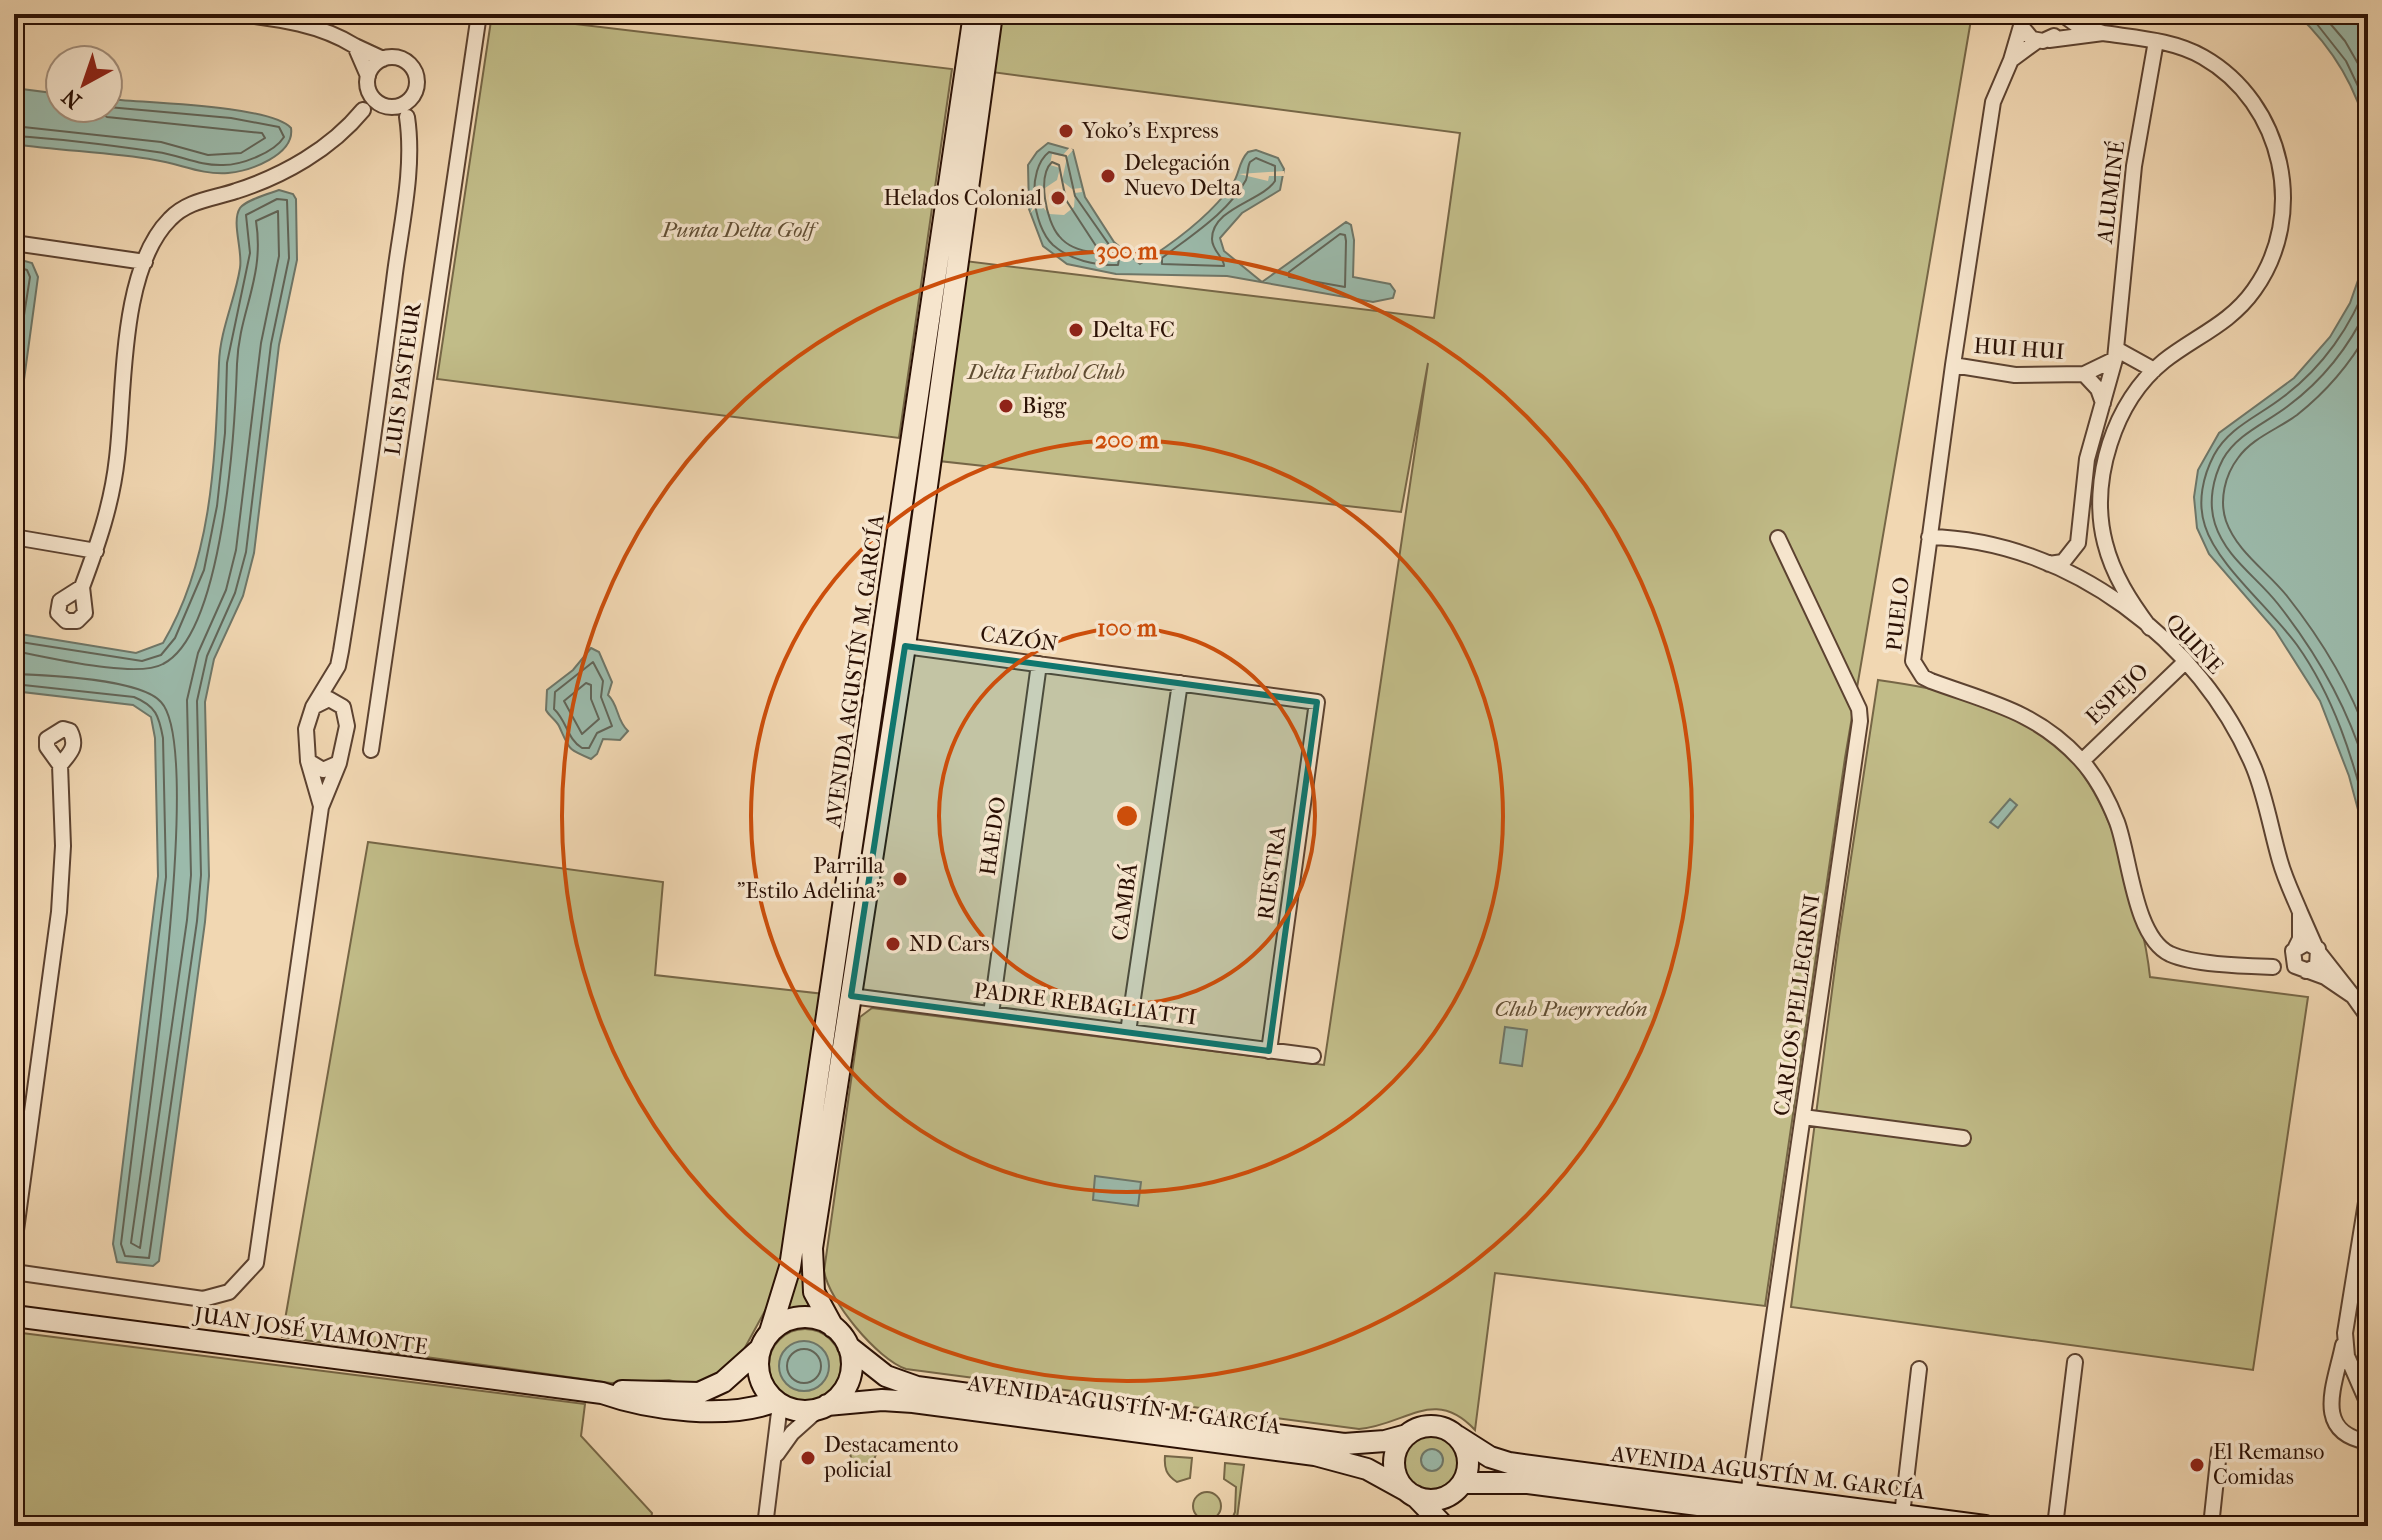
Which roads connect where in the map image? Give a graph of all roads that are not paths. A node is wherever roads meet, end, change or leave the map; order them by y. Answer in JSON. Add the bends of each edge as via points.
{"nodes":[{"id":1,"x":239,"y":14,"type":"edge"},
{"id":2,"x":479,"y":14,"type":"edge"},
{"id":3,"x":974,"y":14,"type":"edge"},
{"id":4,"x":992,"y":14,"type":"edge"},
{"id":5,"x":2061,"y":14,"type":"edge"},
{"id":6,"x":2022,"y":20,"type":"edge"},
{"id":7,"x":2103,"y":33,"type":"junction"},
{"id":8,"x":2043,"y":40,"type":"junction"},
{"id":9,"x":2156,"y":41,"type":"junction"},
{"id":10,"x":355,"y":46,"type":"junction"},
{"id":11,"x":383,"y":59,"type":"junction"},
{"id":12,"x":2011,"y":60,"type":"junction"},
{"id":13,"x":369,"y":83,"type":"junction"},
{"id":14,"x":412,"y":97,"type":"junction"},
{"id":15,"x":388,"y":105,"type":"junction"},
{"id":16,"x":363,"y":110,"type":"junction"},
{"id":17,"x":407,"y":117,"type":"junction"},
{"id":18,"x":14,"y":243,"type":"edge"},
{"id":19,"x":145,"y":262,"type":"junction"},
{"id":20,"x":2116,"y":354,"type":"junction"},
{"id":21,"x":1953,"y":365,"type":"junction"},
{"id":22,"x":2154,"y":370,"type":"junction"},
{"id":23,"x":2084,"y":374,"type":"junction"},
{"id":24,"x":2103,"y":403,"type":"junction"},
{"id":25,"x":14,"y":537,"type":"edge"},
{"id":26,"x":1929,"y":537,"type":"junction"},
{"id":27,"x":1778,"y":538,"type":"dead end"},
{"id":28,"x":2078,"y":543,"type":"junction"},
{"id":29,"x":96,"y":551,"type":"junction"},
{"id":30,"x":2049,"y":564,"type":"junction"},
{"id":31,"x":2113,"y":568,"type":"junction"},
{"id":32,"x":2091,"y":584,"type":"junction"},
{"id":33,"x":82,"y":587,"type":"dead end"},
{"id":34,"x":2150,"y":628,"type":"junction"},
{"id":35,"x":905,"y":646,"type":"junction"},
{"id":36,"x":2185,"y":662,"type":"junction"},
{"id":37,"x":1039,"y":664,"type":"junction"},
{"id":38,"x":338,"y":666,"type":"junction"},
{"id":39,"x":1180,"y":683,"type":"junction"},
{"id":40,"x":1317,"y":702,"type":"joint"},
{"id":41,"x":313,"y":707,"type":"junction"},
{"id":42,"x":343,"y":707,"type":"junction"},
{"id":43,"x":371,"y":750,"type":"dead end"},
{"id":44,"x":308,"y":761,"type":"junction"},
{"id":45,"x":2082,"y":761,"type":"junction"},
{"id":46,"x":339,"y":763,"type":"junction"},
{"id":47,"x":60,"y":765,"type":"dead end"},
{"id":48,"x":321,"y":807,"type":"junction"},
{"id":49,"x":2300,"y":912,"type":"junction"},
{"id":50,"x":2294,"y":949,"type":"junction"},
{"id":51,"x":2317,"y":950,"type":"junction"},
{"id":52,"x":2273,"y":967,"type":"junction"},
{"id":53,"x":2302,"y":970,"type":"junction"},
{"id":54,"x":851,"y":996,"type":"junction"},
{"id":55,"x":2353,"y":996,"type":"junction"},
{"id":56,"x":991,"y":1014,"type":"junction"},
{"id":57,"x":2368,"y":1017,"type":"edge"},
{"id":58,"x":1128,"y":1032,"type":"junction"},
{"id":59,"x":1269,"y":1051,"type":"junction"},
{"id":60,"x":1313,"y":1056,"type":"dead end"},
{"id":61,"x":1803,"y":1117,"type":"junction"},
{"id":62,"x":1963,"y":1138,"type":"dead end"},
{"id":63,"x":2368,"y":1190,"type":"edge"},
{"id":64,"x":14,"y":1245,"type":"edge"},
{"id":65,"x":14,"y":1272,"type":"edge"},
{"id":66,"x":14,"y":1316,"type":"edge"},
{"id":67,"x":833,"y":1327,"type":"junction"},
{"id":68,"x":2345,"y":1333,"type":"junction"},
{"id":69,"x":765,"y":1341,"type":"junction"},
{"id":70,"x":848,"y":1346,"type":"junction"},
{"id":71,"x":2075,"y":1362,"type":"dead end"},
{"id":72,"x":1919,"y":1369,"type":"dead end"},
{"id":73,"x":602,"y":1393,"type":"junction"},
{"id":74,"x":778,"y":1402,"type":"junction"},
{"id":75,"x":2368,"y":1404,"type":"edge"},
{"id":76,"x":823,"y":1407,"type":"junction"},
{"id":77,"x":1407,"y":1435,"type":"junction"},
{"id":78,"x":1457,"y":1436,"type":"junction"},
{"id":79,"x":2368,"y":1442,"type":"edge"},
{"id":80,"x":2219,"y":1451,"type":"dead end"},
{"id":81,"x":775,"y":1458,"type":"junction"},
{"id":82,"x":1461,"y":1485,"type":"junction"},
{"id":83,"x":1411,"y":1494,"type":"junction"},
{"id":84,"x":1748,"y":1495,"type":"junction"},
{"id":85,"x":1902,"y":1515,"type":"junction"},
{"id":86,"x":765,"y":1526,"type":"edge"},
{"id":87,"x":1444,"y":1526,"type":"edge"},
{"id":88,"x":1456,"y":1526,"type":"edge"},
{"id":89,"x":1859,"y":1526,"type":"edge"},
{"id":90,"x":1985,"y":1526,"type":"edge"},
{"id":91,"x":2055,"y":1526,"type":"edge"},
{"id":92,"x":2211,"y":1526,"type":"edge"}],
"edges":[{"from":1,"to":10,"type":"street","via":[[312,26]]},
{"from":2,"to":43,"type":"street","name":"LUIS PASTEUR"},
{"from":3,"to":69,"type":"main road","name":"AVENIDA AGUSTÍN M. GARCÍA","via":[[789,1277]]},
{"from":4,"to":35,"type":"main road","name":"AVENIDA AGUSTÍN M. GARCÍA"},
{"from":5,"to":7,"type":"street"},
{"from":5,"to":8,"type":"street","via":[[2060,27]]},
{"from":6,"to":8,"type":"street","via":[[2027,36]]},
{"from":6,"to":12,"type":"street","name":"PUELO"},
{"from":7,"to":8,"type":"street"},
{"from":7,"to":9,"type":"street"},
{"from":8,"to":12,"type":"street"},
{"from":9,"to":20,"type":"street","name":"ALUMINÉ","via":[[2134,166]]},
{"from":9,"to":22,"type":"street","via":[[2203,57],[2255,104],[2279,162],[2284,205],[2274,252],[2254,290],[2219,327]]},
{"from":10,"to":11,"type":"street"},
{"from":10,"to":13,"type":"street"},
{"from":11,"to":13,"type":"street"},
{"from":11,"to":14,"type":"street","via":[[397,57],[414,70]]},
{"from":12,"to":21,"type":"street","name":"PUELO","via":[[1993,102]]},
{"from":13,"to":15,"type":"street"},
{"from":13,"to":16,"type":"street"},
{"from":14,"to":15,"type":"street"},
{"from":14,"to":17,"type":"street"},
{"from":15,"to":16,"type":"street"},
{"from":15,"to":17,"type":"street"},
{"from":16,"to":19,"type":"street","via":[[331,141],[293,166],[256,184],[185,206],[164,224]]},
{"from":17,"to":38,"type":"street","via":[[409,155],[374,438]]},
{"from":18,"to":19,"type":"street"},
{"from":19,"to":29,"type":"street","via":[[123,358],[121,424],[109,509]]},
{"from":20,"to":22,"type":"street"},
{"from":20,"to":23,"type":"street"},
{"from":20,"to":24,"type":"street","name":"ALUMINÉ"},
{"from":21,"to":23,"type":"street","name":"HUI HUI","via":[[2015,375]]},
{"from":21,"to":26,"type":"street","name":"PUELO"},
{"from":22,"to":31,"type":"street","via":[[2123,413],[2106,461],[2100,516]]},
{"from":23,"to":24,"type":"street"},
{"from":24,"to":28,"type":"street","name":"ALUMINÉ","via":[[2087,459]]},
{"from":25,"to":29,"type":"street"},
{"from":26,"to":30,"type":"street","name":"QUIÑE","via":[[1990,544]]},
{"from":26,"to":45,"type":"street","name":"PUELO","via":[[1913,651],[1917,670],[1931,681],[2018,712]]},
{"from":27,"to":61,"type":"street","name":"CARLOS PELLEGRINI","via":[[1860,721]]},
{"from":28,"to":30,"type":"street","via":[[2063,562]]},
{"from":28,"to":32,"type":"street","name":"ALUMINÉ"},
{"from":29,"to":33,"type":"street"},
{"from":30,"to":32,"type":"street","name":"QUIÑE"},
{"from":31,"to":32,"type":"street","via":[[2108,582]]},
{"from":31,"to":34,"type":"street"},
{"from":32,"to":34,"type":"street","name":"QUIÑE"},
{"from":34,"to":36,"type":"street","name":"QUIÑE"},
{"from":35,"to":37,"type":"street","name":"CAZÓN"},
{"from":35,"to":54,"type":"main road","name":"AVENIDA AGUSTÍN M. GARCÍA"},
{"from":36,"to":45,"type":"street","name":"ESPEJO"},
{"from":36,"to":49,"type":"street","name":"QUIÑE","via":[[2243,745]]},
{"from":37,"to":39,"type":"street","name":"CAZÓN"},
{"from":37,"to":56,"type":"street","name":"HAEDO"},
{"from":38,"to":41,"type":"street"},
{"from":38,"to":42,"type":"street"},
{"from":39,"to":40,"type":"street","name":"CAZÓN"},
{"from":39,"to":58,"type":"street","name":"CAMBÁ"},
{"from":40,"to":59,"type":"street","name":"RIESTRA"},
{"from":41,"to":42,"type":"street","via":[[329,699]]},
{"from":41,"to":44,"type":"street","via":[[306,729]]},
{"from":42,"to":46,"type":"street","via":[[347,726]]},
{"from":44,"to":46,"type":"street","via":[[323,770]]},
{"from":44,"to":48,"type":"street"},
{"from":45,"to":52,"type":"street","name":"PUELO","via":[[2117,822],[2154,942],[2173,955]]},
{"from":46,"to":48,"type":"street"},
{"from":47,"to":64,"type":"street","via":[[59,912]]},
{"from":48,"to":65,"type":"street","via":[[256,1263],[229,1292],[203,1299]]},
{"from":49,"to":50,"type":"street","via":[[2300,939]]},
{"from":49,"to":51,"type":"street","name":"QUIÑE"},
{"from":50,"to":51,"type":"street","via":[[2303,943]]},
{"from":50,"to":52,"type":"street"},
{"from":50,"to":53,"type":"street","via":[[2292,959]]},
{"from":51,"to":53,"type":"street","via":[[2317,966]]},
{"from":51,"to":55,"type":"street","name":"QUIÑE"},
{"from":52,"to":53,"type":"street","name":"PUELO"},
{"from":53,"to":55,"type":"street","via":[[2325,977]]},
{"from":54,"to":56,"type":"street","name":"PADRE REBAGLIATTI"},
{"from":54,"to":67,"type":"main road","name":"AVENIDA AGUSTÍN M. GARCÍA","via":[[811,1267],[814,1292]]},
{"from":55,"to":57,"type":"street","name":"QUIÑE"},
{"from":56,"to":58,"type":"street","name":"PADRE REBAGLIATTI"},
{"from":58,"to":59,"type":"street","name":"PADRE REBAGLIATTI"},
{"from":59,"to":60,"type":"street","name":"PADRE REBAGLIATTI"},
{"from":61,"to":62,"type":"street"},
{"from":61,"to":84,"type":"street","name":"CARLOS PELLEGRINI"},
{"from":63,"to":68,"type":"street"},
{"from":66,"to":73,"type":"main road","name":"JUAN JOSÉ VIAMONTE"},
{"from":67,"to":69,"type":"main road","via":[[807,1317],[780,1324]]},
{"from":67,"to":70,"type":"main road"},
{"from":68,"to":75,"type":"street","via":[[2347,1356]]},
{"from":68,"to":79,"type":"street","via":[[2331,1414],[2349,1438]]},
{"from":69,"to":73,"type":"main road","name":"JUAN JOSÉ VIAMONTE","via":[[723,1382],[699,1393]]},
{"from":69,"to":74,"type":"main road","via":[[758,1372],[765,1390]]},
{"from":70,"to":76,"type":"main road","via":[[851,1373],[846,1386]]},
{"from":70,"to":77,"type":"main road","name":"AVENIDA AGUSTÍN M. GARCÍA","via":[[886,1376],[917,1387],[1344,1444]]},
{"from":71,"to":91,"type":"street"},
{"from":72,"to":85,"type":"street"},
{"from":73,"to":74,"type":"main road","name":"JUAN JOSÉ VIAMONTE","via":[[665,1409],[746,1408]]},
{"from":74,"to":76,"type":"main road","via":[[797,1410]]},
{"from":74,"to":81,"type":"street"},
{"from":76,"to":81,"type":"street","via":[[792,1433]]},
{"from":76,"to":83,"type":"main road","name":"AVENIDA AGUSTÍN M. GARCÍA","via":[[913,1402],[1315,1455],[1367,1469]]},
{"from":77,"to":78,"type":"main road","via":[[1435,1426]]},
{"from":77,"to":83,"type":"main road","via":[[1394,1460],[1395,1472]]},
{"from":78,"to":82,"type":"main road","via":[[1468,1456]]},
{"from":78,"to":84,"type":"main road","name":"AVENIDA AGUSTÍN M. GARCÍA","via":[[1475,1450],[1509,1463]]},
{"from":80,"to":92,"type":"street"},
{"from":81,"to":86,"type":"street"},
{"from":82,"to":83,"type":"main road","via":[[1439,1499]]},
{"from":82,"to":88,"type":"main road"},
{"from":82,"to":89,"type":"main road","name":"AVENIDA AGUSTÍN M. GARCÍA","via":[[1528,1483]]},
{"from":83,"to":87,"type":"main road"},
{"from":84,"to":85,"type":"main road","name":"AVENIDA AGUSTÍN M. GARCÍA"},
{"from":85,"to":90,"type":"main road","name":"AVENIDA AGUSTÍN M. GARCÍA"}]}
